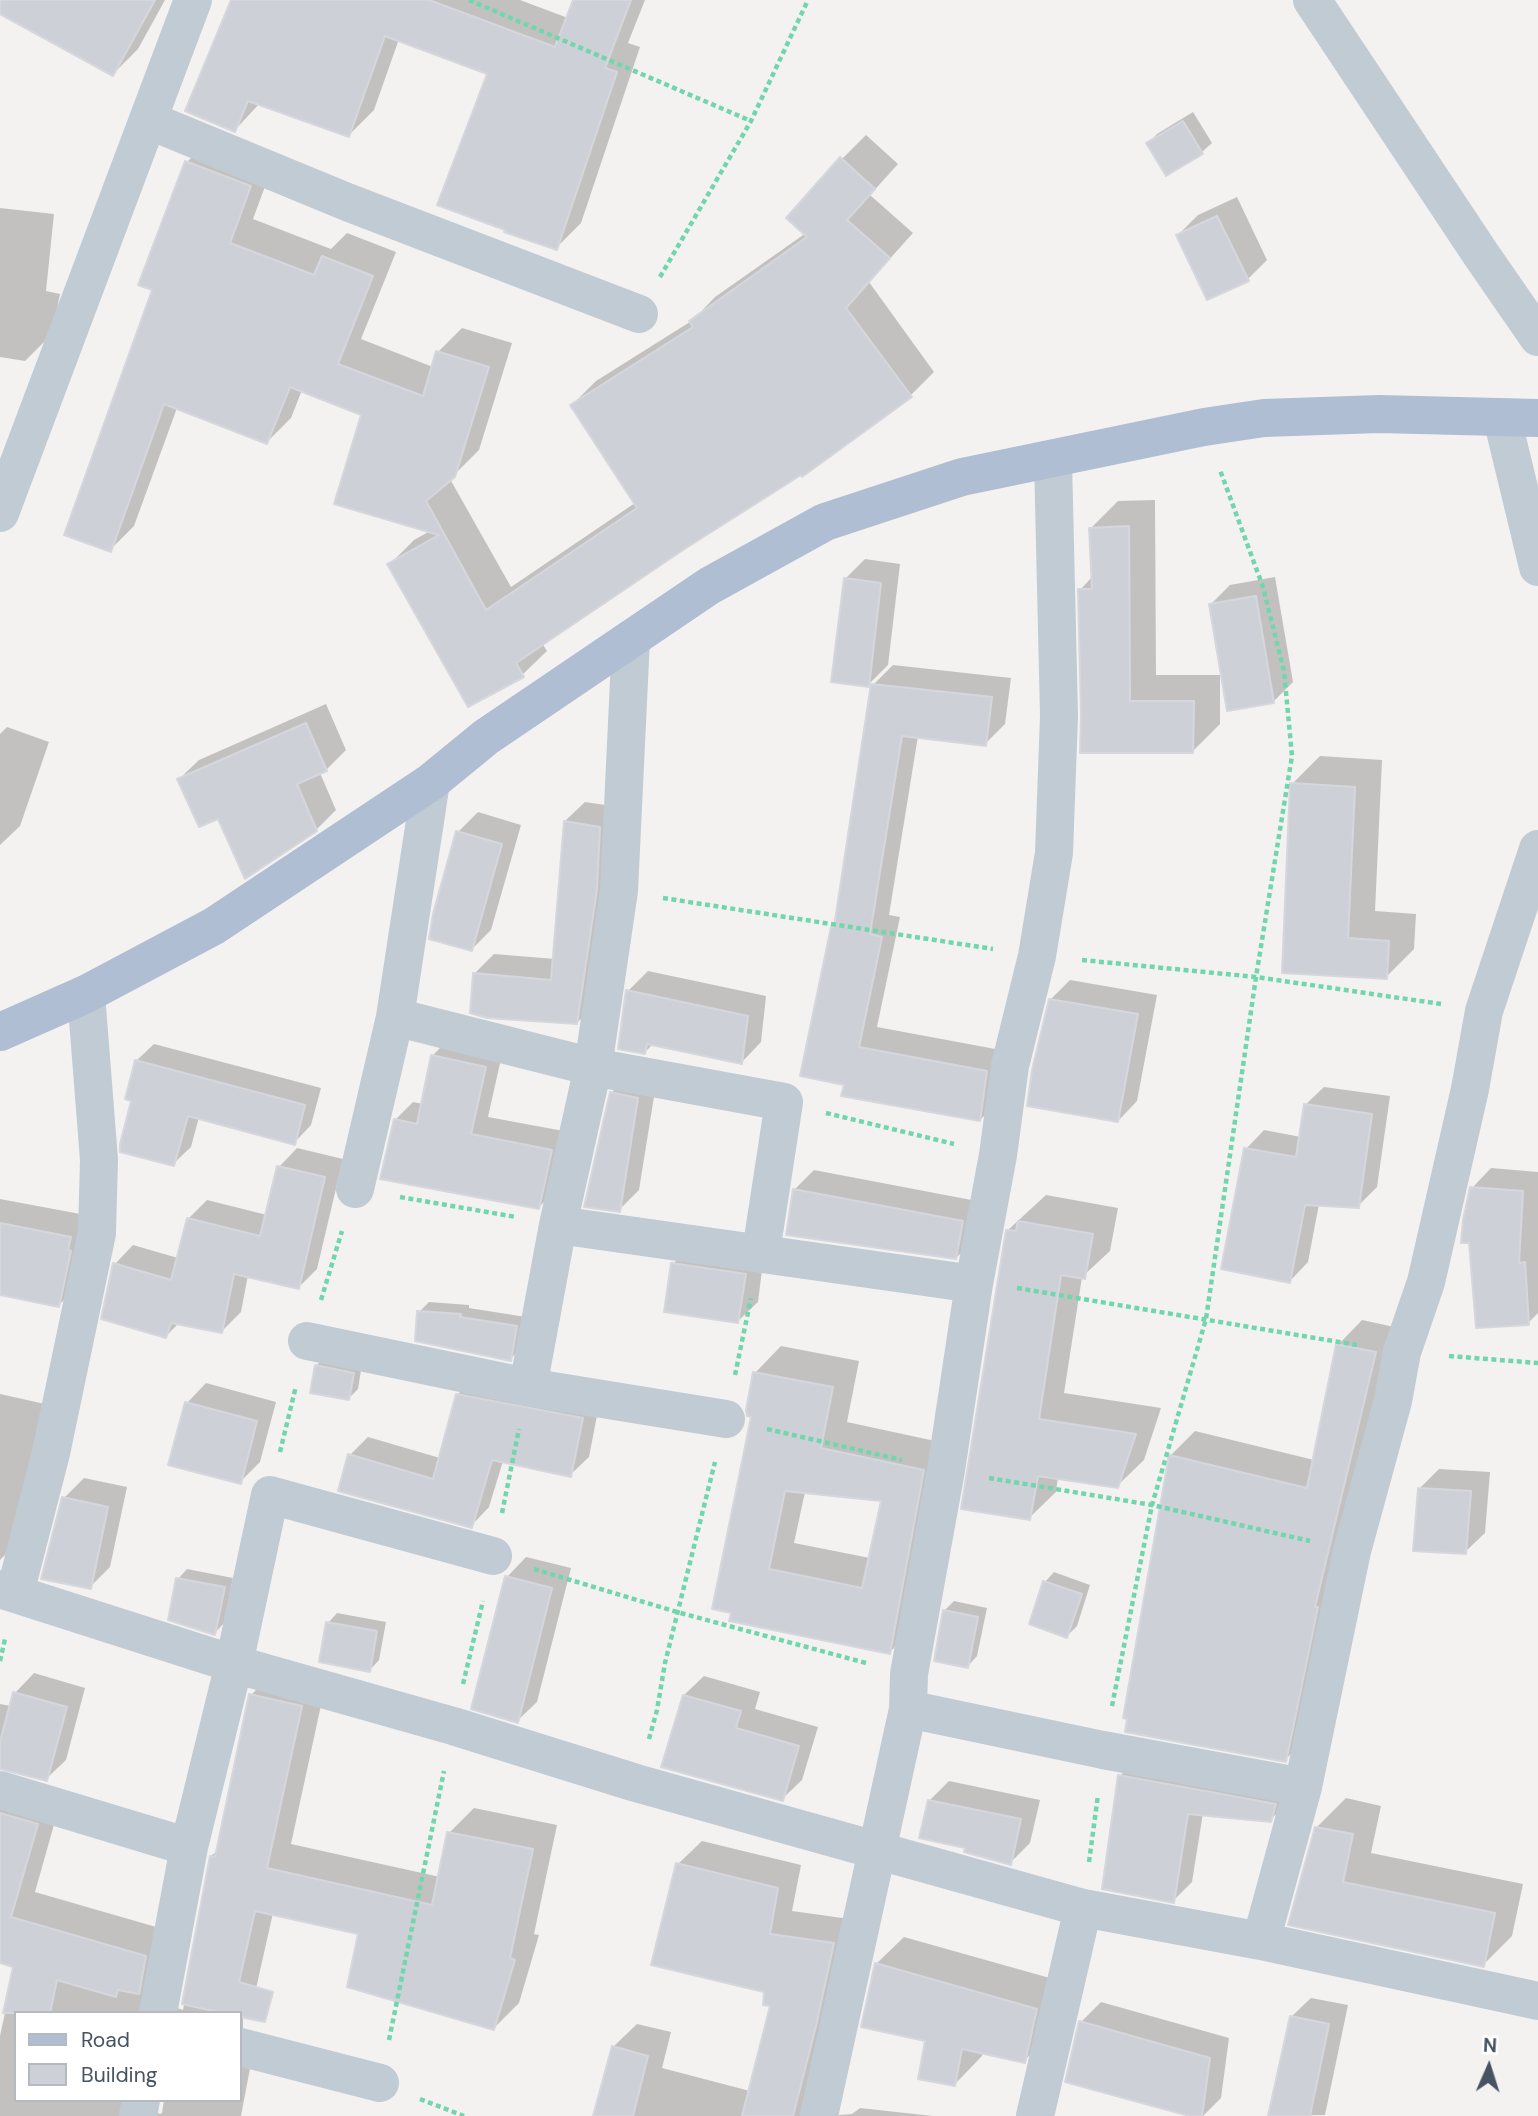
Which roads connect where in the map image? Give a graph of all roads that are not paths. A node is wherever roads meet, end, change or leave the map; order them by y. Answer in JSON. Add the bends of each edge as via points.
{"nodes":[{"id":1,"x":193,"y":0,"type":"edge"},
{"id":2,"x":1312,"y":0,"type":"edge"},
{"id":3,"x":148,"y":120,"type":"junction"},
{"id":4,"x":639,"y":314,"type":"road end"},
{"id":5,"x":1538,"y":337,"type":"edge"},
{"id":6,"x":1520,"y":418,"type":"edge"},
{"id":7,"x":1053,"y":459,"type":"junction"},
{"id":8,"x":0,"y":513,"type":"edge"},
{"id":9,"x":1538,"y":566,"type":"edge"},
{"id":10,"x":631,"y":639,"type":"junction"},
{"id":11,"x":431,"y":782,"type":"junction"},
{"id":12,"x":1538,"y":849,"type":"edge"},
{"id":13,"x":86,"y":994,"type":"junction"},
{"id":14,"x":395,"y":1017,"type":"junction"},
{"id":15,"x":0,"y":1032,"type":"edge"},
{"id":16,"x":593,"y":1067,"type":"junction"},
{"id":17,"x":355,"y":1189,"type":"road end"},
{"id":18,"x":558,"y":1225,"type":"junction"},
{"id":19,"x":761,"y":1252,"type":"junction"},
{"id":20,"x":974,"y":1284,"type":"junction"},
{"id":21,"x":307,"y":1341,"type":"dead end"},
{"id":22,"x":528,"y":1387,"type":"junction"},
{"id":23,"x":726,"y":1419,"type":"road end"},
{"id":24,"x":493,"y":1556,"type":"road end"},
{"id":25,"x":8,"y":1591,"type":"edge"},
{"id":26,"x":234,"y":1664,"type":"junction"},
{"id":27,"x":908,"y":1692,"type":"junction"},
{"id":28,"x":1303,"y":1787,"type":"junction"},
{"id":29,"x":0,"y":1790,"type":"edge"},
{"id":30,"x":189,"y":1847,"type":"junction"},
{"id":31,"x":877,"y":1852,"type":"junction"},
{"id":32,"x":1083,"y":1908,"type":"junction"},
{"id":33,"x":1261,"y":1941,"type":"junction"},
{"id":34,"x":1538,"y":2001,"type":"edge"},
{"id":35,"x":158,"y":2011,"type":"edge"},
{"id":36,"x":242,"y":2048,"type":"edge"},
{"id":37,"x":380,"y":2083,"type":"road end"},
{"id":38,"x":819,"y":2116,"type":"edge"},
{"id":39,"x":1035,"y":2116,"type":"edge"}],
"edges":[{"from":1,"to":3,"type":"street"},
{"from":2,"to":5,"type":"street"},
{"from":3,"to":4,"type":"street","via":[[346,202]]},
{"from":3,"to":8,"type":"street"},
{"from":6,"to":7,"type":"main road","via":[[1379,414],[1264,418],[1204,426]]},
{"from":6,"to":9,"type":"street"},
{"from":7,"to":10,"type":"main road","via":[[962,477],[825,522],[709,586]]},
{"from":7,"to":20,"type":"street","via":[[1059,716],[1054,853],[1037,956],[1010,1066]]},
{"from":10,"to":11,"type":"main road","via":[[486,737]]},
{"from":10,"to":16,"type":"street","via":[[619,891]]},
{"from":11,"to":13,"type":"main road","via":[[214,926]]},
{"from":11,"to":14,"type":"street"},
{"from":12,"to":28,"type":"street","via":[[1483,1011],[1426,1282],[1402,1352],[1352,1551]]},
{"from":13,"to":15,"type":"main road"},
{"from":13,"to":25,"type":"street","via":[[99,1160],[97,1233],[51,1453]]},
{"from":14,"to":16,"type":"street"},
{"from":14,"to":17,"type":"street"},
{"from":16,"to":18,"type":"street"},
{"from":16,"to":19,"type":"street","via":[[784,1102]]},
{"from":18,"to":19,"type":"street"},
{"from":18,"to":22,"type":"street"},
{"from":19,"to":20,"type":"street"},
{"from":20,"to":27,"type":"street"},
{"from":21,"to":22,"type":"street"},
{"from":22,"to":23,"type":"street"},
{"from":24,"to":26,"type":"street","via":[[270,1495]]},
{"from":25,"to":26,"type":"street"},
{"from":26,"to":30,"type":"street"},
{"from":26,"to":31,"type":"street"},
{"from":27,"to":28,"type":"street","via":[[1103,1750]]},
{"from":27,"to":31,"type":"street"},
{"from":28,"to":33,"type":"street"},
{"from":29,"to":30,"type":"street"},
{"from":30,"to":35,"type":"street"},
{"from":31,"to":32,"type":"street"},
{"from":31,"to":38,"type":"street"},
{"from":32,"to":33,"type":"street"},
{"from":32,"to":39,"type":"street"},
{"from":33,"to":34,"type":"street"},
{"from":36,"to":37,"type":"street"}]}
